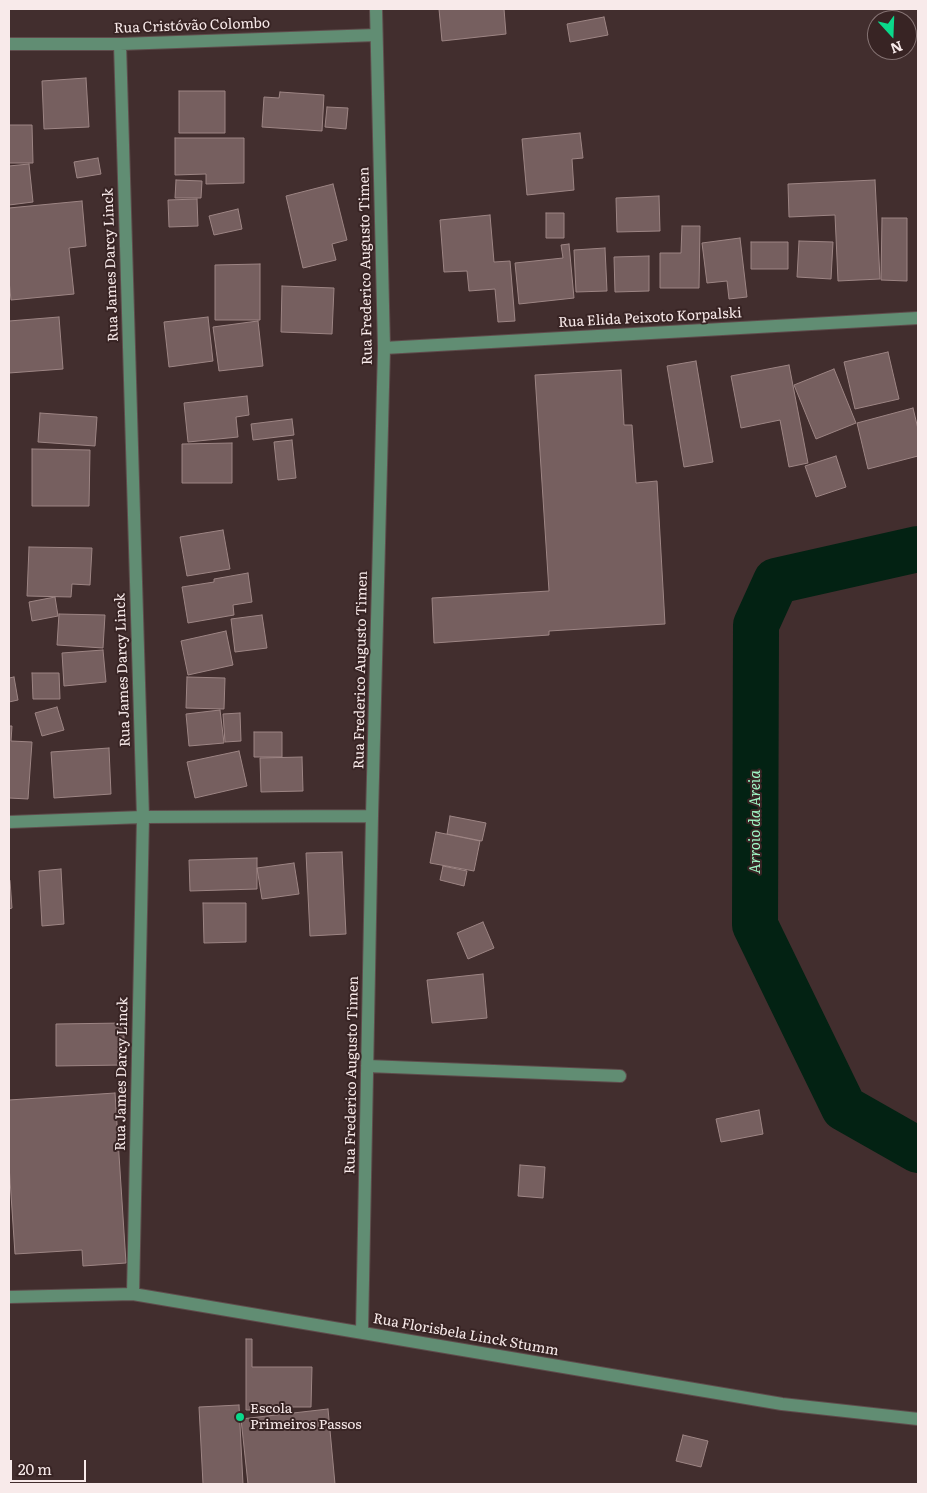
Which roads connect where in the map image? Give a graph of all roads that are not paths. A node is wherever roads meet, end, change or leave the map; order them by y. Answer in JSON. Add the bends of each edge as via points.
{"nodes":[{"id":1,"x":376,"y":9,"type":"edge"},
{"id":2,"x":376,"y":35,"type":"junction"},
{"id":3,"x":9,"y":44,"type":"edge"},
{"id":4,"x":120,"y":44,"type":"junction"},
{"id":5,"x":918,"y":318,"type":"edge"},
{"id":6,"x":384,"y":348,"type":"junction"},
{"id":7,"x":372,"y":816,"type":"junction"},
{"id":8,"x":143,"y":817,"type":"junction"},
{"id":9,"x":9,"y":822,"type":"edge"},
{"id":10,"x":367,"y":1066,"type":"junction"},
{"id":11,"x":620,"y":1076,"type":"dead end"},
{"id":12,"x":133,"y":1294,"type":"junction"},
{"id":13,"x":9,"y":1297,"type":"edge"},
{"id":14,"x":362,"y":1332,"type":"junction"},
{"id":15,"x":918,"y":1419,"type":"edge"}],
"edges":[{"from":1,"to":2,"type":"street","name":"Rua Frederico Augusto Timen"},
{"from":2,"to":4,"type":"street","name":"Rua Cristóvão Colombo"},
{"from":2,"to":6,"type":"street","name":"Rua Frederico Augusto Timen"},
{"from":3,"to":4,"type":"street","name":"Rua Cristóvão Colombo"},
{"from":4,"to":8,"type":"street","name":"Rua James Darcy Linck"},
{"from":5,"to":6,"type":"street","name":"Rua Elida Peixoto Korpalski"},
{"from":6,"to":7,"type":"street","name":"Rua Frederico Augusto Timen"},
{"from":7,"to":8,"type":"street"},
{"from":7,"to":10,"type":"street","name":"Rua Frederico Augusto Timen"},
{"from":8,"to":9,"type":"street"},
{"from":8,"to":12,"type":"street","name":"Rua James Darcy Linck"},
{"from":10,"to":11,"type":"street"},
{"from":10,"to":14,"type":"street","name":"Rua Frederico Augusto Timen"},
{"from":12,"to":13,"type":"street","name":"Rua Florisbela Linck Stumm"},
{"from":12,"to":14,"type":"street","name":"Rua Florisbela Linck Stumm"},
{"from":14,"to":15,"type":"street","name":"Rua Florisbela Linck Stumm","via":[[782,1404]]}]}
